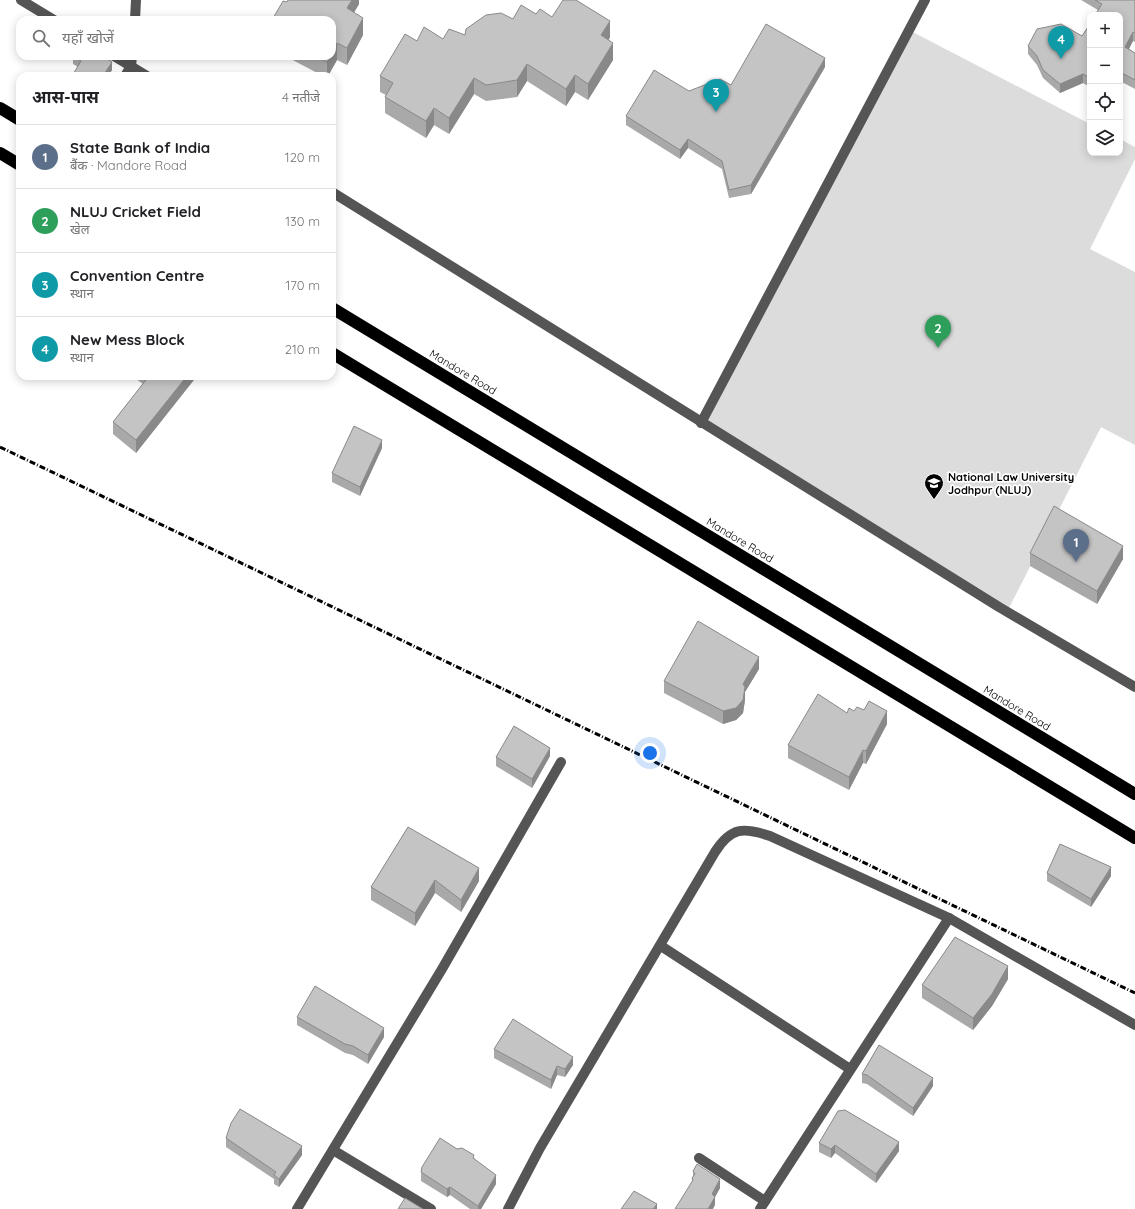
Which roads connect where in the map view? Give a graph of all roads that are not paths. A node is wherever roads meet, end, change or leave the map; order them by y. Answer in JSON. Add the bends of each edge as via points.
{"nodes":[{"id":1,"x":21,"y":0,"type":"edge"},
{"id":2,"x":136,"y":0,"type":"edge"},
{"id":3,"x":925,"y":0,"type":"edge"},
{"id":4,"x":47,"y":16,"type":"edge"},
{"id":5,"x":134,"y":16,"type":"edge"},
{"id":6,"x":131,"y":61,"type":"edge"},
{"id":7,"x":127,"y":72,"type":"edge"},
{"id":8,"x":143,"y":72,"type":"edge"},
{"id":9,"x":0,"y":108,"type":"edge"},
{"id":10,"x":16,"y":118,"type":"edge"},
{"id":11,"x":0,"y":153,"type":"edge"},
{"id":12,"x":16,"y":163,"type":"edge"},
{"id":13,"x":336,"y":195,"type":"edge"},
{"id":14,"x":336,"y":310,"type":"edge"},
{"id":15,"x":336,"y":355,"type":"edge"},
{"id":16,"x":701,"y":423,"type":"junction"},
{"id":17,"x":1135,"y":687,"type":"edge"},
{"id":18,"x":561,"y":762,"type":"dead end"},
{"id":19,"x":1135,"y":794,"type":"edge"},
{"id":20,"x":1135,"y":838,"type":"edge"},
{"id":21,"x":949,"y":918,"type":"junction"},
{"id":22,"x":661,"y":946,"type":"junction"},
{"id":23,"x":1135,"y":1024,"type":"edge"},
{"id":24,"x":850,"y":1069,"type":"junction"},
{"id":25,"x":332,"y":1150,"type":"junction"},
{"id":26,"x":699,"y":1158,"type":"dead end"},
{"id":27,"x":762,"y":1205,"type":"edge"},
{"id":28,"x":298,"y":1209,"type":"edge"},
{"id":29,"x":431,"y":1209,"type":"edge"},
{"id":30,"x":508,"y":1209,"type":"edge"}],
"edges":[{"from":1,"to":4,"type":"street"},
{"from":2,"to":5,"type":"street"},
{"from":3,"to":16,"type":"street"},
{"from":6,"to":7,"type":"street"},
{"from":6,"to":8,"type":"street"},
{"from":9,"to":10,"type":"highway"},
{"from":11,"to":12,"type":"highway"},
{"from":13,"to":16,"type":"street"},
{"from":14,"to":19,"type":"highway","name":"Mandore Road"},
{"from":15,"to":20,"type":"highway"},
{"from":16,"to":17,"type":"street","via":[[999,607]]},
{"from":18,"to":25,"type":"street","via":[[442,969]]},
{"from":21,"to":22,"type":"street","via":[[770,836],[751,830],[732,833],[722,842]]},
{"from":21,"to":23,"type":"street"},
{"from":21,"to":24,"type":"street"},
{"from":22,"to":24,"type":"street"},
{"from":22,"to":30,"type":"street","via":[[540,1148]]},
{"from":24,"to":27,"type":"street"},
{"from":25,"to":28,"type":"street"},
{"from":25,"to":29,"type":"street"},
{"from":26,"to":27,"type":"street"}]}
